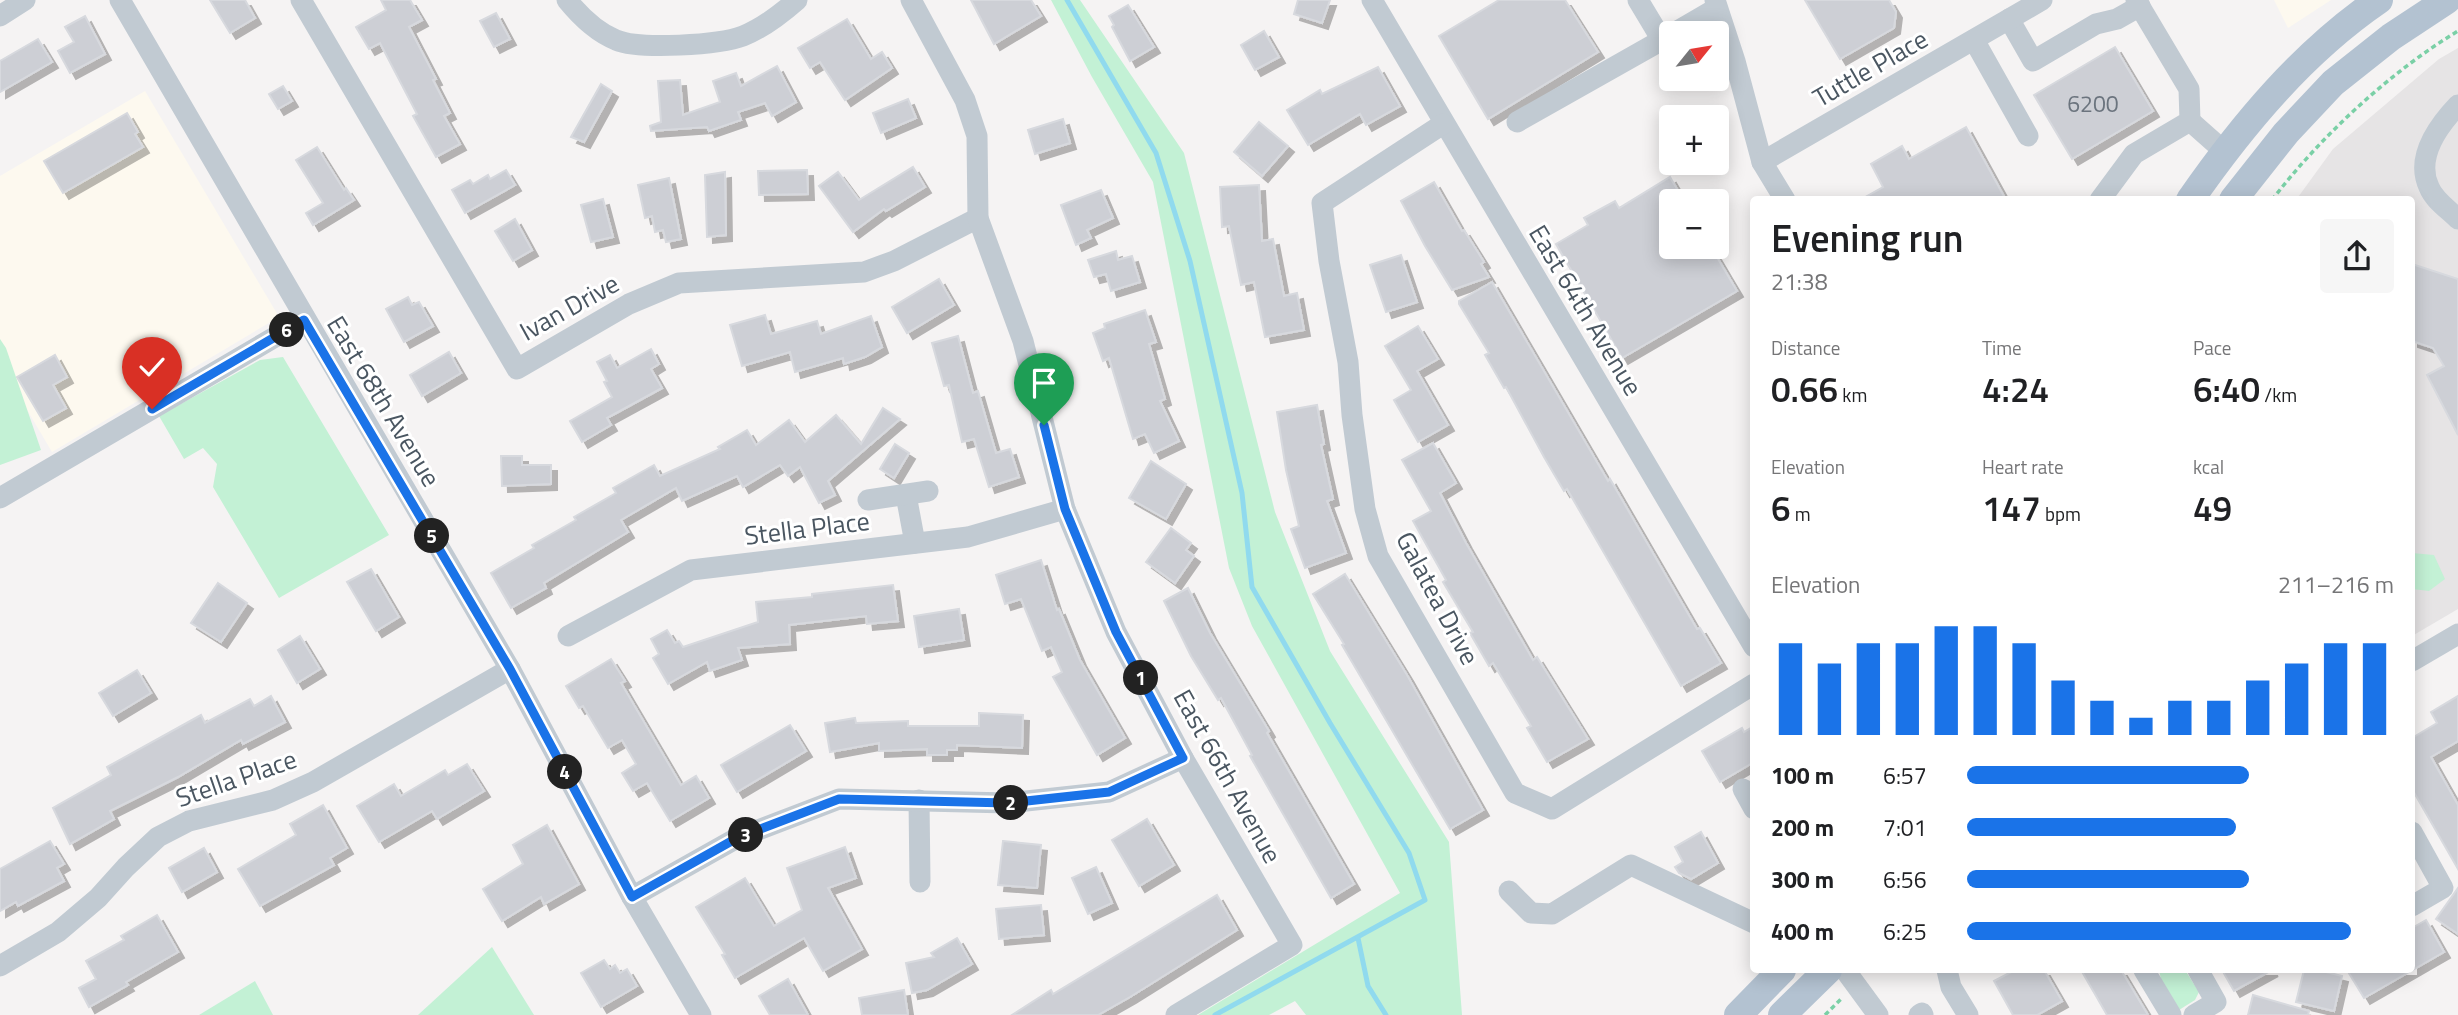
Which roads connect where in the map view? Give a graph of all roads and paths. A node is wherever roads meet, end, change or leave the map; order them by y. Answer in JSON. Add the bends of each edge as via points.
{"nodes":[{"id":1,"x":25,"y":0,"type":"edge"},
{"id":2,"x":120,"y":0,"type":"edge"},
{"id":3,"x":301,"y":0,"type":"edge"},
{"id":4,"x":567,"y":0,"type":"edge"},
{"id":5,"x":797,"y":0,"type":"edge"},
{"id":6,"x":911,"y":0,"type":"edge"},
{"id":7,"x":1372,"y":0,"type":"edge"},
{"id":8,"x":1638,"y":0,"type":"edge"},
{"id":9,"x":2042,"y":0,"type":"edge"},
{"id":10,"x":2379,"y":0,"type":"edge"},
{"id":11,"x":2447,"y":0,"type":"edge"},
{"id":12,"x":2138,"y":3,"type":"edge"},
{"id":13,"x":1716,"y":4,"type":"edge"},
{"id":14,"x":0,"y":16,"type":"edge"},
{"id":15,"x":2008,"y":19,"type":"junction"},
{"id":16,"x":1691,"y":21,"type":"edge"},
{"id":17,"x":1659,"y":24,"type":"edge"},
{"id":18,"x":2458,"y":31,"type":"edge"},
{"id":19,"x":1974,"y":40,"type":"junction"},
{"id":20,"x":1659,"y":42,"type":"edge"},
{"id":21,"x":2458,"y":104,"type":"edge"},
{"id":22,"x":2190,"y":121,"type":"junction"},
{"id":23,"x":1517,"y":122,"type":"dead end"},
{"id":24,"x":1443,"y":124,"type":"junction"},
{"id":25,"x":2028,"y":136,"type":"dead end"},
{"id":26,"x":2225,"y":152,"type":"junction"},
{"id":27,"x":1762,"y":162,"type":"junction"},
{"id":28,"x":1782,"y":196,"type":"edge"},
{"id":29,"x":2103,"y":196,"type":"edge"},
{"id":30,"x":2193,"y":196,"type":"edge"},
{"id":31,"x":2236,"y":196,"type":"edge"},
{"id":32,"x":2276,"y":196,"type":"edge"},
{"id":33,"x":978,"y":218,"type":"junction"},
{"id":34,"x":2458,"y":219,"type":"edge"},
{"id":35,"x":304,"y":320,"type":"junction"},
{"id":36,"x":928,"y":491,"type":"dead end"},
{"id":37,"x":906,"y":495,"type":"junction"},
{"id":38,"x":0,"y":498,"type":"edge"},
{"id":39,"x":868,"y":500,"type":"dead end"},
{"id":40,"x":1065,"y":509,"type":"junction"},
{"id":41,"x":915,"y":543,"type":"junction"},
{"id":42,"x":2458,"y":634,"type":"edge"},
{"id":43,"x":568,"y":636,"type":"dead end"},
{"id":44,"x":1750,"y":640,"type":"edge"},
{"id":45,"x":2415,"y":659,"type":"edge"},
{"id":46,"x":510,"y":669,"type":"junction"},
{"id":47,"x":1750,"y":686,"type":"edge"},
{"id":48,"x":1183,"y":758,"type":"junction"},
{"id":49,"x":1743,"y":789,"type":"dead end"},
{"id":50,"x":919,"y":800,"type":"junction"},
{"id":51,"x":1750,"y":802,"type":"edge"},
{"id":52,"x":2415,"y":837,"type":"edge"},
{"id":53,"x":920,"y":882,"type":"dead end"},
{"id":54,"x":1509,"y":891,"type":"dead end"},
{"id":55,"x":632,"y":897,"type":"junction"},
{"id":56,"x":2415,"y":904,"type":"edge"},
{"id":57,"x":1750,"y":921,"type":"edge"},
{"id":58,"x":0,"y":966,"type":"edge"},
{"id":59,"x":1779,"y":973,"type":"edge"},
{"id":60,"x":1825,"y":973,"type":"edge"},
{"id":61,"x":1846,"y":973,"type":"edge"},
{"id":62,"x":1948,"y":973,"type":"edge"},
{"id":63,"x":2146,"y":973,"type":"edge"},
{"id":64,"x":2200,"y":973,"type":"edge"},
{"id":65,"x":701,"y":1015,"type":"edge"},
{"id":66,"x":1176,"y":1015,"type":"edge"},
{"id":67,"x":1738,"y":1015,"type":"edge"},
{"id":68,"x":1782,"y":1015,"type":"edge"},
{"id":69,"x":1878,"y":1015,"type":"edge"},
{"id":70,"x":1968,"y":1015,"type":"edge"},
{"id":71,"x":2171,"y":1015,"type":"edge"},
{"id":72,"x":2194,"y":1015,"type":"edge"}],
"edges":[{"from":1,"to":14,"type":"street"},
{"from":2,"to":35,"type":"street","name":"East 68th Avenue"},
{"from":3,"to":33,"type":"street","name":"Ivan Drive","via":[[517,369],[629,304],[679,283],[864,272]]},
{"from":4,"to":5,"type":"street","via":[[581,18],[617,41],[656,46],[742,36]]},
{"from":6,"to":33,"type":"street","name":"East 66th Avenue","via":[[965,100],[977,136]]},
{"from":7,"to":24,"type":"street","name":"East 64th Avenue"},
{"from":8,"to":17,"type":"street"},
{"from":9,"to":15,"type":"street","name":"Tuttle Place"},
{"from":10,"to":26,"type":"main road","via":[[2290,76]]},
{"from":11,"to":31,"type":"main road","via":[[2333,83]]},
{"from":12,"to":15,"type":"street","via":[[2117,19],[2096,24],[2034,61]]},
{"from":12,"to":22,"type":"street","via":[[2189,89]]},
{"from":13,"to":16,"type":"street"},
{"from":13,"to":27,"type":"street"},
{"from":15,"to":19,"type":"street","name":"Tuttle Place"},
{"from":18,"to":32,"type":"path","via":[[2352,113]]},
{"from":19,"to":25,"type":"street"},
{"from":19,"to":27,"type":"street","name":"Tuttle Place"},
{"from":20,"to":23,"type":"street"},
{"from":21,"to":34,"type":"street","via":[[2433,137],[2424,162],[2428,186]]},
{"from":22,"to":26,"type":"street"},
{"from":22,"to":29,"type":"street","via":[[2134,154]]},
{"from":24,"to":44,"type":"street","name":"East 64th Avenue"},
{"from":24,"to":47,"type":"street","name":"Galatea Drive","via":[[1322,203],[1348,362],[1365,509],[1378,556],[1515,793],[1552,809]]},
{"from":26,"to":30,"type":"main road"},
{"from":27,"to":28,"type":"street"},
{"from":33,"to":40,"type":"street","name":"East 66th Avenue","via":[[1023,341]]},
{"from":35,"to":38,"type":"street"},
{"from":35,"to":46,"type":"street","name":"East 68th Avenue"},
{"from":36,"to":37,"type":"street"},
{"from":37,"to":39,"type":"street"},
{"from":37,"to":41,"type":"street"},
{"from":40,"to":41,"type":"street","name":"Stella Place","via":[[968,537]]},
{"from":40,"to":48,"type":"street","name":"East 66th Avenue","via":[[1116,632]]},
{"from":41,"to":43,"type":"street","name":"Stella Place","via":[[691,570]]},
{"from":42,"to":45,"type":"street"},
{"from":46,"to":55,"type":"street","name":"East 68th Avenue"},
{"from":46,"to":58,"type":"street","name":"Stella Place","via":[[313,782],[273,800],[189,821],[158,837],[58,932]]},
{"from":48,"to":50,"type":"street","via":[[1109,792],[1008,803]]},
{"from":48,"to":66,"type":"street","name":"East 66th Avenue","via":[[1292,945]]},
{"from":49,"to":51,"type":"street"},
{"from":50,"to":53,"type":"street"},
{"from":50,"to":55,"type":"street","via":[[839,799],[737,838]]},
{"from":52,"to":56,"type":"street","via":[[2444,888]]},
{"from":54,"to":57,"type":"street","via":[[1531,913],[1552,914],[1631,865]]},
{"from":55,"to":65,"type":"street","name":"East 68th Avenue"},
{"from":59,"to":67,"type":"main road"},
{"from":60,"to":68,"type":"main road"},
{"from":61,"to":69,"type":"street"},
{"from":62,"to":70,"type":"street"},
{"from":63,"to":71,"type":"street"},
{"from":64,"to":72,"type":"street","via":[[2216,1002]]}]}
